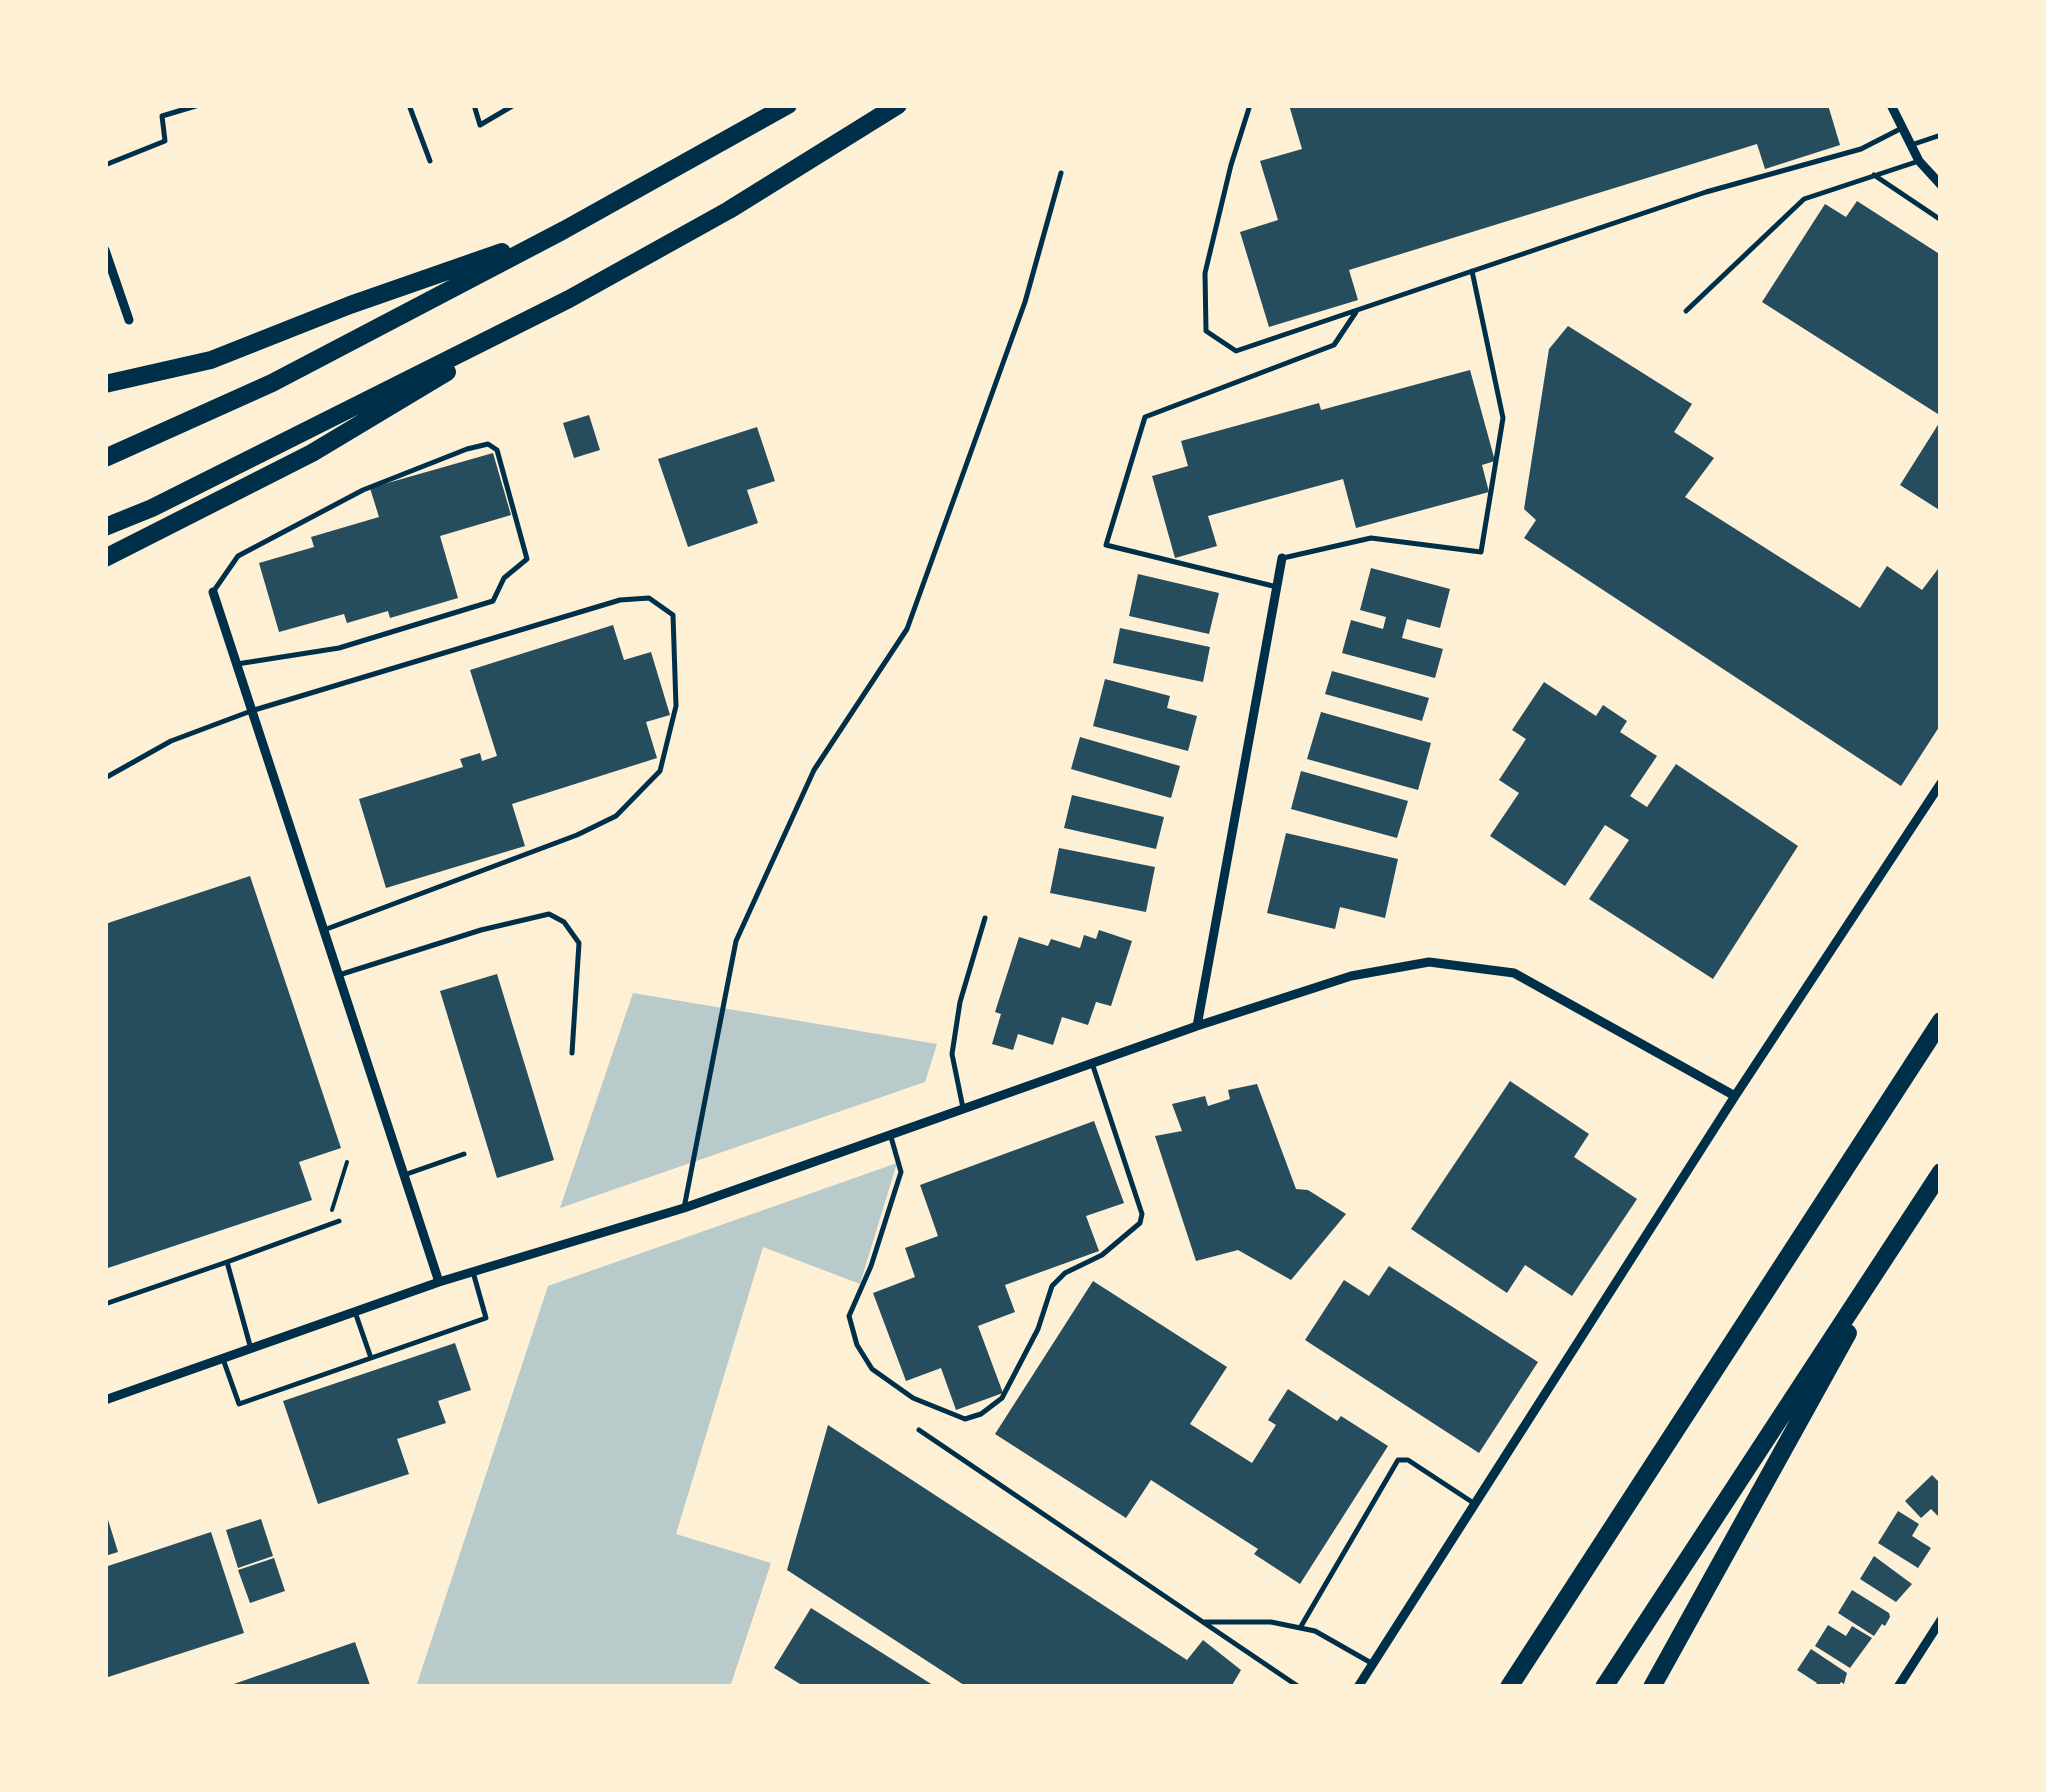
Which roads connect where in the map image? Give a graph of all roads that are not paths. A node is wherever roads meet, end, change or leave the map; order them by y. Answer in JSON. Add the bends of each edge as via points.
{"nodes":[{"id":1,"x":199,"y":105,"type":"edge"},
{"id":2,"x":409,"y":105,"type":"edge"},
{"id":3,"x":474,"y":105,"type":"edge"},
{"id":4,"x":514,"y":105,"type":"edge"},
{"id":5,"x":788,"y":105,"type":"edge"},
{"id":6,"x":898,"y":105,"type":"edge"},
{"id":7,"x":1250,"y":105,"type":"edge"},
{"id":8,"x":1891,"y":105,"type":"edge"},
{"id":9,"x":1902,"y":128,"type":"junction"},
{"id":10,"x":1941,"y":134,"type":"edge"},
{"id":11,"x":1911,"y":145,"type":"junction"},
{"id":12,"x":430,"y":161,"type":"dead end"},
{"id":13,"x":1920,"y":161,"type":"junction"},
{"id":14,"x":105,"y":165,"type":"edge"},
{"id":15,"x":1061,"y":174,"type":"dead end"},
{"id":16,"x":1874,"y":175,"type":"junction"},
{"id":17,"x":1941,"y":185,"type":"edge"},
{"id":18,"x":1941,"y":220,"type":"edge"},
{"id":19,"x":564,"y":230,"type":"junction"},
{"id":20,"x":105,"y":250,"type":"edge"},
{"id":21,"x":1472,"y":271,"type":"junction"},
{"id":22,"x":569,"y":300,"type":"junction"},
{"id":23,"x":1357,"y":310,"type":"junction"},
{"id":24,"x":1686,"y":311,"type":"dead end"},
{"id":25,"x":128,"y":320,"type":"dead end"},
{"id":26,"x":105,"y":384,"type":"edge"},
{"id":27,"x":105,"y":458,"type":"edge"},
{"id":28,"x":105,"y":527,"type":"edge"},
{"id":29,"x":105,"y":558,"type":"edge"},
{"id":30,"x":1282,"y":558,"type":"joint"},
{"id":31,"x":1277,"y":587,"type":"junction"},
{"id":32,"x":214,"y":592,"type":"joint"},
{"id":33,"x":237,"y":664,"type":"junction"},
{"id":34,"x":251,"y":711,"type":"junction"},
{"id":35,"x":105,"y":778,"type":"edge"},
{"id":36,"x":1941,"y":783,"type":"edge"},
{"id":37,"x":986,"y":918,"type":"dead end"},
{"id":38,"x":324,"y":930,"type":"junction"},
{"id":39,"x":339,"y":975,"type":"junction"},
{"id":40,"x":1941,"y":1021,"type":"edge"},
{"id":41,"x":1198,"y":1026,"type":"junction"},
{"id":42,"x":572,"y":1054,"type":"dead end"},
{"id":43,"x":1092,"y":1063,"type":"junction"},
{"id":44,"x":1735,"y":1096,"type":"junction"},
{"id":45,"x":963,"y":1108,"type":"junction"},
{"id":46,"x":891,"y":1134,"type":"junction"},
{"id":47,"x":464,"y":1154,"type":"dead end"},
{"id":48,"x":1941,"y":1172,"type":"edge"},
{"id":49,"x":404,"y":1175,"type":"junction"},
{"id":50,"x":1919,"y":1206,"type":"junction"},
{"id":51,"x":684,"y":1208,"type":"junction"},
{"id":52,"x":339,"y":1221,"type":"dead end"},
{"id":53,"x":228,"y":1262,"type":"junction"},
{"id":54,"x":473,"y":1272,"type":"junction"},
{"id":55,"x":439,"y":1282,"type":"junction"},
{"id":56,"x":105,"y":1304,"type":"edge"},
{"id":57,"x":356,"y":1312,"type":"junction"},
{"id":58,"x":252,"y":1348,"type":"junction"},
{"id":59,"x":370,"y":1358,"type":"junction"},
{"id":60,"x":223,"y":1359,"type":"junction"},
{"id":61,"x":105,"y":1400,"type":"edge"},
{"id":62,"x":919,"y":1430,"type":"dead end"},
{"id":63,"x":1475,"y":1504,"type":"junction"},
{"id":64,"x":1941,"y":1620,"type":"edge"},
{"id":65,"x":1202,"y":1622,"type":"junction"},
{"id":66,"x":1300,"y":1628,"type":"junction"},
{"id":67,"x":1373,"y":1664,"type":"junction"},
{"id":68,"x":1299,"y":1687,"type":"edge"},
{"id":69,"x":1358,"y":1687,"type":"edge"},
{"id":70,"x":1508,"y":1687,"type":"edge"},
{"id":71,"x":1604,"y":1687,"type":"edge"},
{"id":72,"x":1652,"y":1687,"type":"edge"},
{"id":73,"x":1898,"y":1687,"type":"edge"}],
"edges":[{"from":1,"to":14,"type":"lane","via":[[162,116],[165,142]]},
{"from":2,"to":12,"type":"lane"},
{"from":3,"to":4,"type":"lane","via":[[480,125]]},
{"from":5,"to":19,"type":"highway"},
{"from":6,"to":22,"type":"highway"},
{"from":7,"to":23,"type":"lane","via":[[1205,274],[1206,332],[1236,351]]},
{"from":8,"to":9,"type":"street"},
{"from":9,"to":11,"type":"street"},
{"from":9,"to":21,"type":"lane","via":[[1861,149],[1706,192]]},
{"from":10,"to":11,"type":"lane"},
{"from":11,"to":13,"type":"street"},
{"from":13,"to":16,"type":"lane"},
{"from":13,"to":17,"type":"street"},
{"from":15,"to":51,"type":"lane","via":[[1025,302],[907,629],[814,770],[736,941]]},
{"from":16,"to":18,"type":"lane"},
{"from":16,"to":24,"type":"lane","via":[[1804,200]]},
{"from":19,"to":26,"type":"highway","via":[[211,360]]},
{"from":19,"to":27,"type":"highway","via":[[272,383]]},
{"from":20,"to":25,"type":"street"},
{"from":21,"to":23,"type":"lane"},
{"from":21,"to":30,"type":"lane","via":[[1503,418],[1481,552],[1371,538]]},
{"from":22,"to":28,"type":"highway"},
{"from":22,"to":29,"type":"highway","via":[[312,453]]},
{"from":23,"to":31,"type":"lane","via":[[1334,346],[1145,417],[1106,545]]},
{"from":30,"to":31,"type":"street"},
{"from":31,"to":41,"type":"street"},
{"from":32,"to":33,"type":"street"},
{"from":32,"to":33,"type":"lane","via":[[238,556],[363,490],[466,449],[488,444],[497,450],[527,558],[492,601],[339,648]]},
{"from":33,"to":34,"type":"street"},
{"from":34,"to":35,"type":"lane","via":[[171,741]]},
{"from":34,"to":38,"type":"street"},
{"from":34,"to":38,"type":"lane","via":[[620,600],[648,598],[673,615],[676,706],[660,771],[616,816]]},
{"from":36,"to":44,"type":"street"},
{"from":37,"to":45,"type":"lane","via":[[952,1054]]},
{"from":38,"to":39,"type":"street"},
{"from":39,"to":42,"type":"lane","via":[[549,914],[579,943]]},
{"from":39,"to":49,"type":"street"},
{"from":40,"to":70,"type":"highway"},
{"from":41,"to":43,"type":"street"},
{"from":41,"to":44,"type":"street","via":[[1351,976],[1429,962],[1514,973]]},
{"from":43,"to":45,"type":"street"},
{"from":43,"to":46,"type":"lane","via":[[1140,1223],[1052,1286],[1002,1398],[965,1419],[913,1398],[872,1369],[849,1316],[901,1172]]},
{"from":44,"to":63,"type":"street"},
{"from":45,"to":46,"type":"street"},
{"from":46,"to":51,"type":"street"},
{"from":47,"to":49,"type":"lane"},
{"from":48,"to":50,"type":"highway"},
{"from":49,"to":55,"type":"street"},
{"from":50,"to":71,"type":"highway"},
{"from":50,"to":72,"type":"highway"},
{"from":51,"to":54,"type":"street"},
{"from":52,"to":53,"type":"lane"},
{"from":53,"to":56,"type":"lane"},
{"from":53,"to":58,"type":"lane"},
{"from":54,"to":55,"type":"street"},
{"from":54,"to":59,"type":"lane","via":[[486,1318]]},
{"from":55,"to":57,"type":"street"},
{"from":57,"to":58,"type":"street"},
{"from":57,"to":59,"type":"lane"},
{"from":58,"to":60,"type":"street"},
{"from":59,"to":60,"type":"lane","via":[[240,1404]]},
{"from":60,"to":61,"type":"street"},
{"from":62,"to":65,"type":"lane"},
{"from":63,"to":66,"type":"lane","via":[[1398,1460]]},
{"from":63,"to":67,"type":"street"},
{"from":64,"to":73,"type":"street"},
{"from":65,"to":66,"type":"lane"},
{"from":65,"to":68,"type":"lane"},
{"from":66,"to":67,"type":"lane"},
{"from":67,"to":69,"type":"street"}]}
